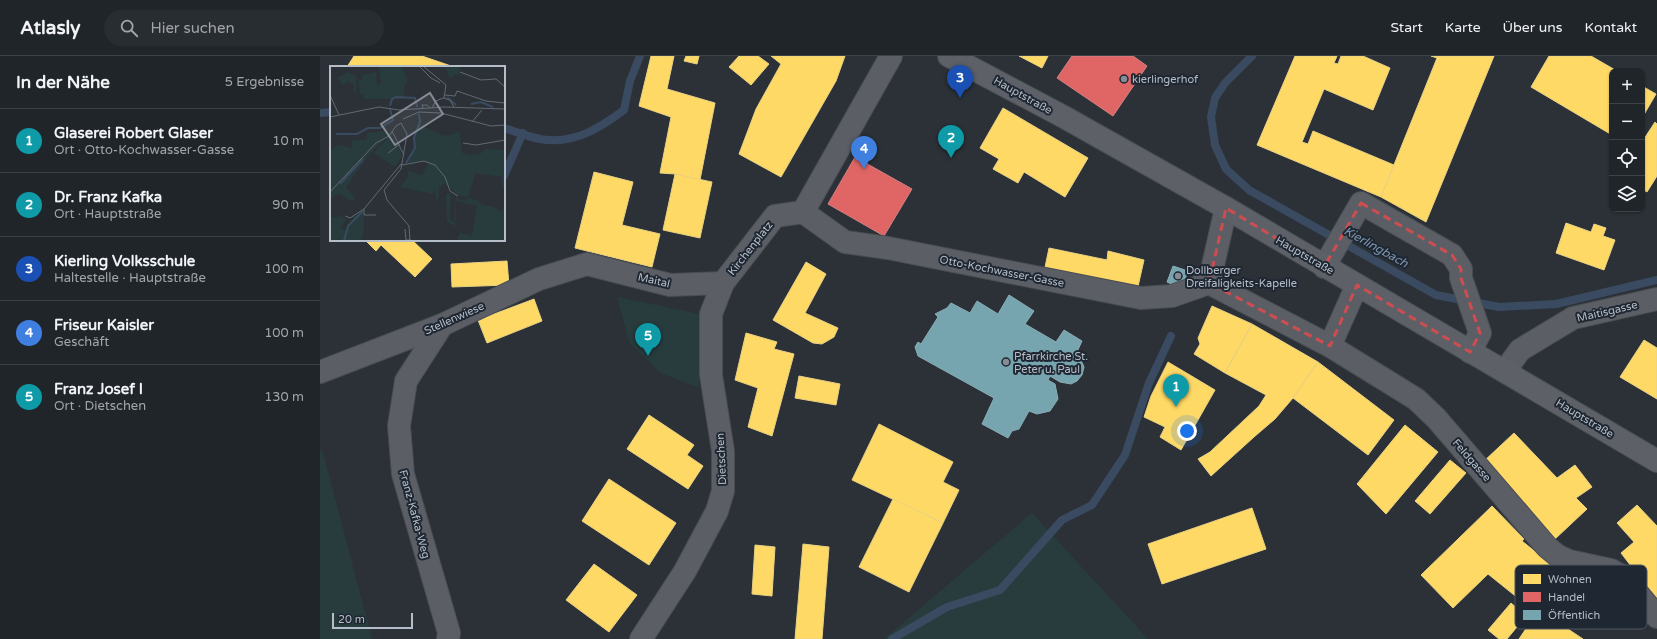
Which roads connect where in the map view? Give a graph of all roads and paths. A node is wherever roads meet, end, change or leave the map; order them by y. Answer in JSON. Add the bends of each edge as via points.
{"nodes":[{"id":1,"x":891,"y":56,"type":"edge"},
{"id":2,"x":950,"y":56,"type":"edge"},
{"id":3,"x":1226,"y":208,"type":"junction"},
{"id":4,"x":803,"y":212,"type":"junction"},
{"id":5,"x":1329,"y":258,"type":"junction"},
{"id":6,"x":587,"y":264,"type":"joint"},
{"id":7,"x":723,"y":283,"type":"junction"},
{"id":8,"x":1209,"y":283,"type":"junction"},
{"id":9,"x":1357,"y":285,"type":"junction"},
{"id":10,"x":1657,"y":299,"type":"edge"},
{"id":11,"x":442,"y":325,"type":"junction"},
{"id":12,"x":1330,"y":346,"type":"junction"},
{"id":13,"x":1470,"y":352,"type":"junction"},
{"id":14,"x":1505,"y":371,"type":"junction"},
{"id":15,"x":320,"y":372,"type":"edge"},
{"id":16,"x":1657,"y":461,"type":"edge"},
{"id":17,"x":1588,"y":565,"type":"edge"},
{"id":18,"x":1647,"y":605,"type":"edge"},
{"id":19,"x":1657,"y":617,"type":"edge"},
{"id":20,"x":448,"y":639,"type":"edge"},
{"id":21,"x":641,"y":639,"type":"edge"}],
"edges":[{"from":1,"to":4,"type":"street"},
{"from":2,"to":3,"type":"main road","name":"Hauptstraße"},
{"from":3,"to":5,"type":"main road","name":"Hauptstraße"},
{"from":3,"to":8,"type":"street"},
{"from":4,"to":7,"type":"street","name":"Kirchenplatz","via":[[775,216]]},
{"from":4,"to":8,"type":"street","name":"Otto-Kochwasser-Gasse","via":[[845,242],[888,248],[1141,298],[1172,296]]},
{"from":5,"to":9,"type":"main road","name":"Hauptstraße"},
{"from":5,"to":13,"type":"street","via":[[1361,203],[1452,256],[1461,269],[1461,278],[1480,333]]},
{"from":6,"to":7,"type":"street","name":"Maital","via":[[670,285]]},
{"from":6,"to":11,"type":"street","name":"Stellenwiese","via":[[539,279]]},
{"from":7,"to":21,"type":"street","name":"Dietschen","via":[[711,314],[711,374],[723,451],[723,491],[717,511],[685,571]]},
{"from":8,"to":12,"type":"street"},
{"from":9,"to":12,"type":"street"},
{"from":9,"to":13,"type":"main road","name":"Hauptstraße"},
{"from":10,"to":14,"type":"street","name":"Maitisgasse","via":[[1573,318],[1520,350]]},
{"from":11,"to":15,"type":"street","name":"Stellenwiese"},
{"from":11,"to":20,"type":"street","name":"Franz-Kafka-Weg","via":[[406,382],[399,426],[403,474],[449,633]]},
{"from":12,"to":17,"type":"street","name":"Feldgasse","via":[[1416,400],[1436,418],[1547,547],[1569,561]]},
{"from":13,"to":14,"type":"main road","name":"Hauptstraße"},
{"from":14,"to":16,"type":"main road","name":"Hauptstraße"},
{"from":18,"to":19,"type":"street","name":"Feldgasse"}]}
